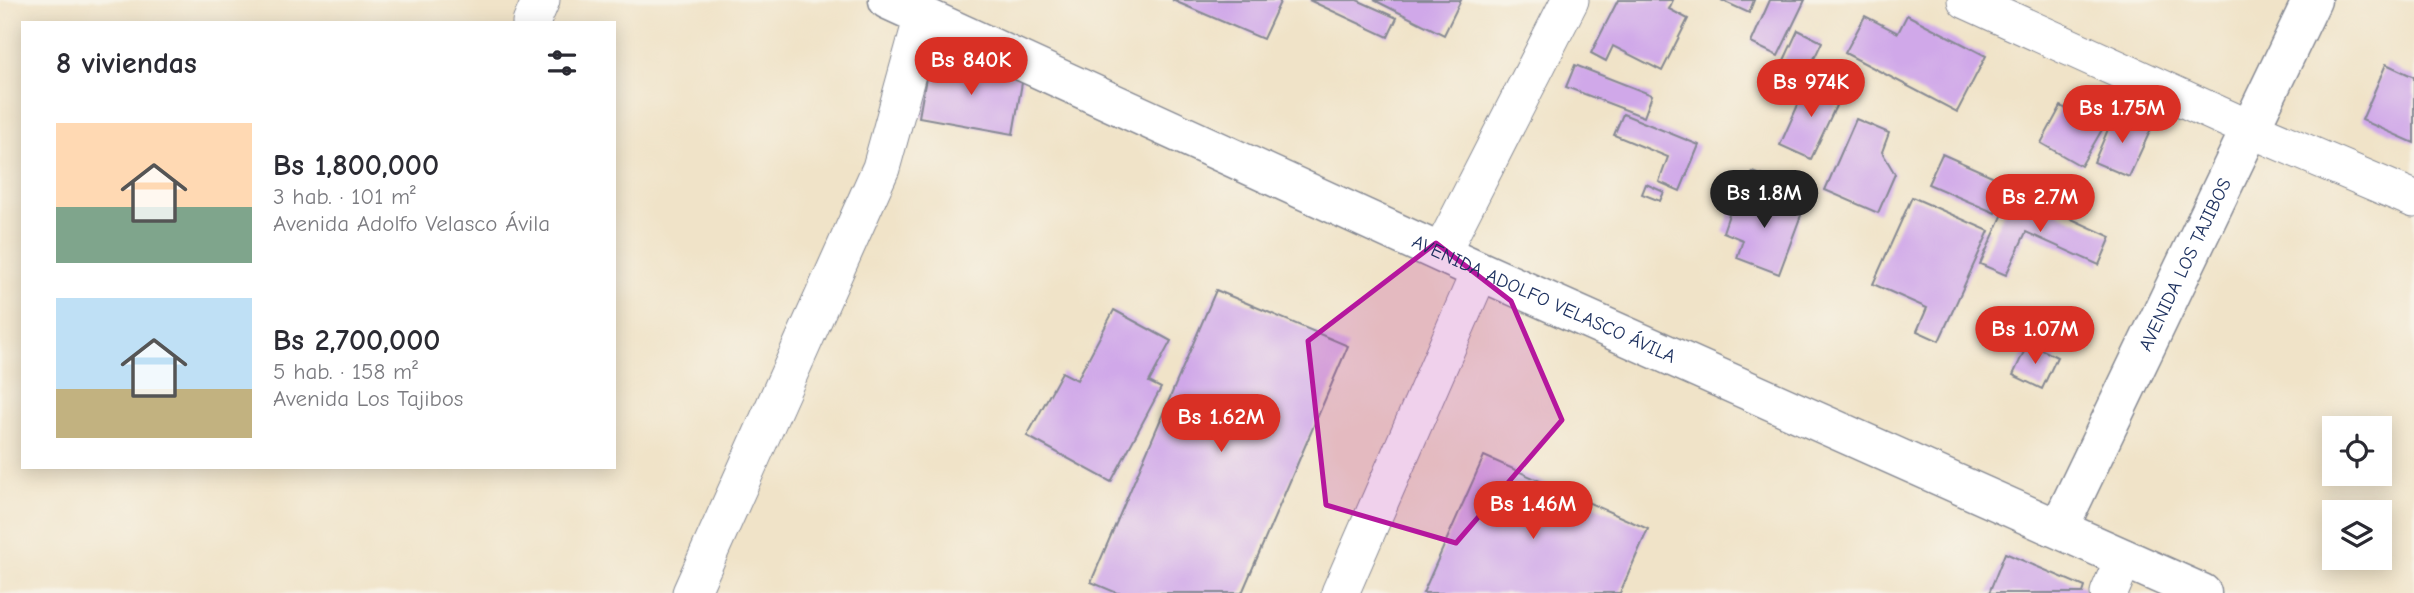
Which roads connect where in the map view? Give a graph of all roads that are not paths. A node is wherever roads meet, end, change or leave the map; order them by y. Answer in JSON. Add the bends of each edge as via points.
{"nodes":[{"id":1,"x":541,"y":0,"type":"edge"},
{"id":2,"x":888,"y":0,"type":"edge"},
{"id":3,"x":1570,"y":0,"type":"edge"},
{"id":4,"x":1966,"y":0,"type":"edge"},
{"id":5,"x":2312,"y":0,"type":"edge"},
{"id":6,"x":923,"y":16,"type":"junction"},
{"id":7,"x":532,"y":21,"type":"edge"},
{"id":8,"x":2248,"y":128,"type":"junction"},
{"id":9,"x":2414,"y":199,"type":"edge"},
{"id":10,"x":1441,"y":253,"type":"junction"},
{"id":11,"x":1480,"y":271,"type":"junction"},
{"id":12,"x":2059,"y":528,"type":"junction"},
{"id":13,"x":2123,"y":558,"type":"junction"},
{"id":14,"x":691,"y":593,"type":"edge"},
{"id":15,"x":1340,"y":593,"type":"edge"},
{"id":16,"x":2109,"y":593,"type":"edge"},
{"id":17,"x":2202,"y":593,"type":"edge"}],
"edges":[{"from":1,"to":7,"type":"street"},
{"from":2,"to":6,"type":"main road","name":"AVENIDA ADOLFO VELASCO ÁVILA"},
{"from":3,"to":10,"type":"street"},
{"from":4,"to":8,"type":"street"},
{"from":5,"to":8,"type":"main road","name":"AVENIDA LOS TAJIBOS"},
{"from":6,"to":10,"type":"main road","name":"AVENIDA ADOLFO VELASCO ÁVILA"},
{"from":6,"to":14,"type":"street","via":[[881,168]]},
{"from":8,"to":9,"type":"street"},
{"from":8,"to":12,"type":"main road","name":"AVENIDA LOS TAJIBOS"},
{"from":10,"to":11,"type":"main road","name":"AVENIDA ADOLFO VELASCO ÁVILA"},
{"from":11,"to":12,"type":"main road","name":"AVENIDA ADOLFO VELASCO ÁVILA"},
{"from":11,"to":15,"type":"street"},
{"from":12,"to":13,"type":"main road","name":"AVENIDA ADOLFO VELASCO ÁVILA"},
{"from":13,"to":16,"type":"street"},
{"from":13,"to":17,"type":"main road","name":"AVENIDA ADOLFO VELASCO ÁVILA"}]}
